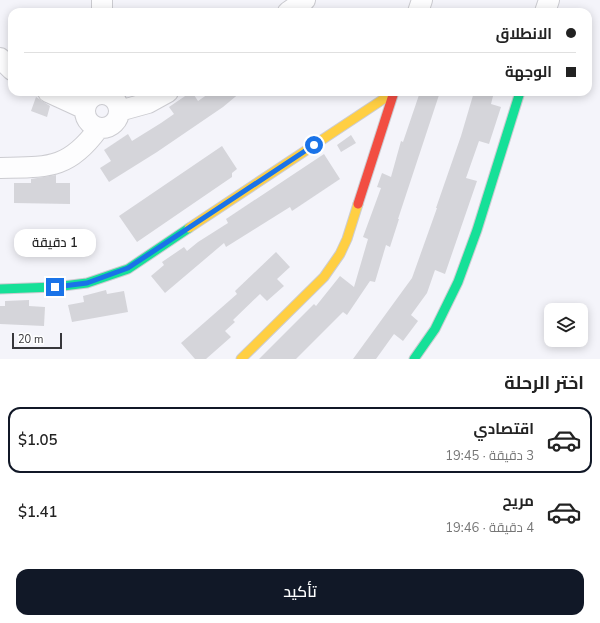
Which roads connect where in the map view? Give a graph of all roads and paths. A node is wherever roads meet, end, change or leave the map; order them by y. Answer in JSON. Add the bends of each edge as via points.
{"nodes":[{"id":1,"x":305,"y":0,"type":"edge"},
{"id":2,"x":294,"y":8,"type":"edge"},
{"id":3,"x":0,"y":58,"type":"edge"},
{"id":4,"x":8,"y":66,"type":"edge"},
{"id":5,"x":57,"y":96,"type":"edge"},
{"id":6,"x":93,"y":96,"type":"edge"},
{"id":7,"x":109,"y":96,"type":"edge"},
{"id":8,"x":160,"y":96,"type":"edge"},
{"id":9,"x":388,"y":96,"type":"edge"},
{"id":10,"x":393,"y":96,"type":"edge"},
{"id":11,"x":519,"y":96,"type":"edge"},
{"id":12,"x":85,"y":108,"type":"junction"},
{"id":13,"x":120,"y":111,"type":"junction"},
{"id":14,"x":98,"y":128,"type":"junction"},
{"id":15,"x":0,"y":168,"type":"edge"},
{"id":16,"x":0,"y":289,"type":"edge"},
{"id":17,"x":241,"y":359,"type":"edge"},
{"id":18,"x":414,"y":359,"type":"edge"}],
"edges":[{"from":1,"to":2,"type":"street"},
{"from":3,"to":4,"type":"street"},
{"from":5,"to":12,"type":"street"},
{"from":6,"to":12,"type":"street"},
{"from":7,"to":13,"type":"street","via":[[117,102]]},
{"from":8,"to":13,"type":"street"},
{"from":9,"to":16,"type":"street","via":[[128,268],[87,283]]},
{"from":10,"to":17,"type":"street","via":[[340,254],[324,277]]},
{"from":11,"to":18,"type":"street","via":[[458,282],[434,329]]},
{"from":12,"to":14,"type":"street","via":[[86,119],[93,127]]},
{"from":13,"to":14,"type":"street","via":[[113,125]]},
{"from":14,"to":15,"type":"street","via":[[90,140],[59,163],[36,168]]}]}
